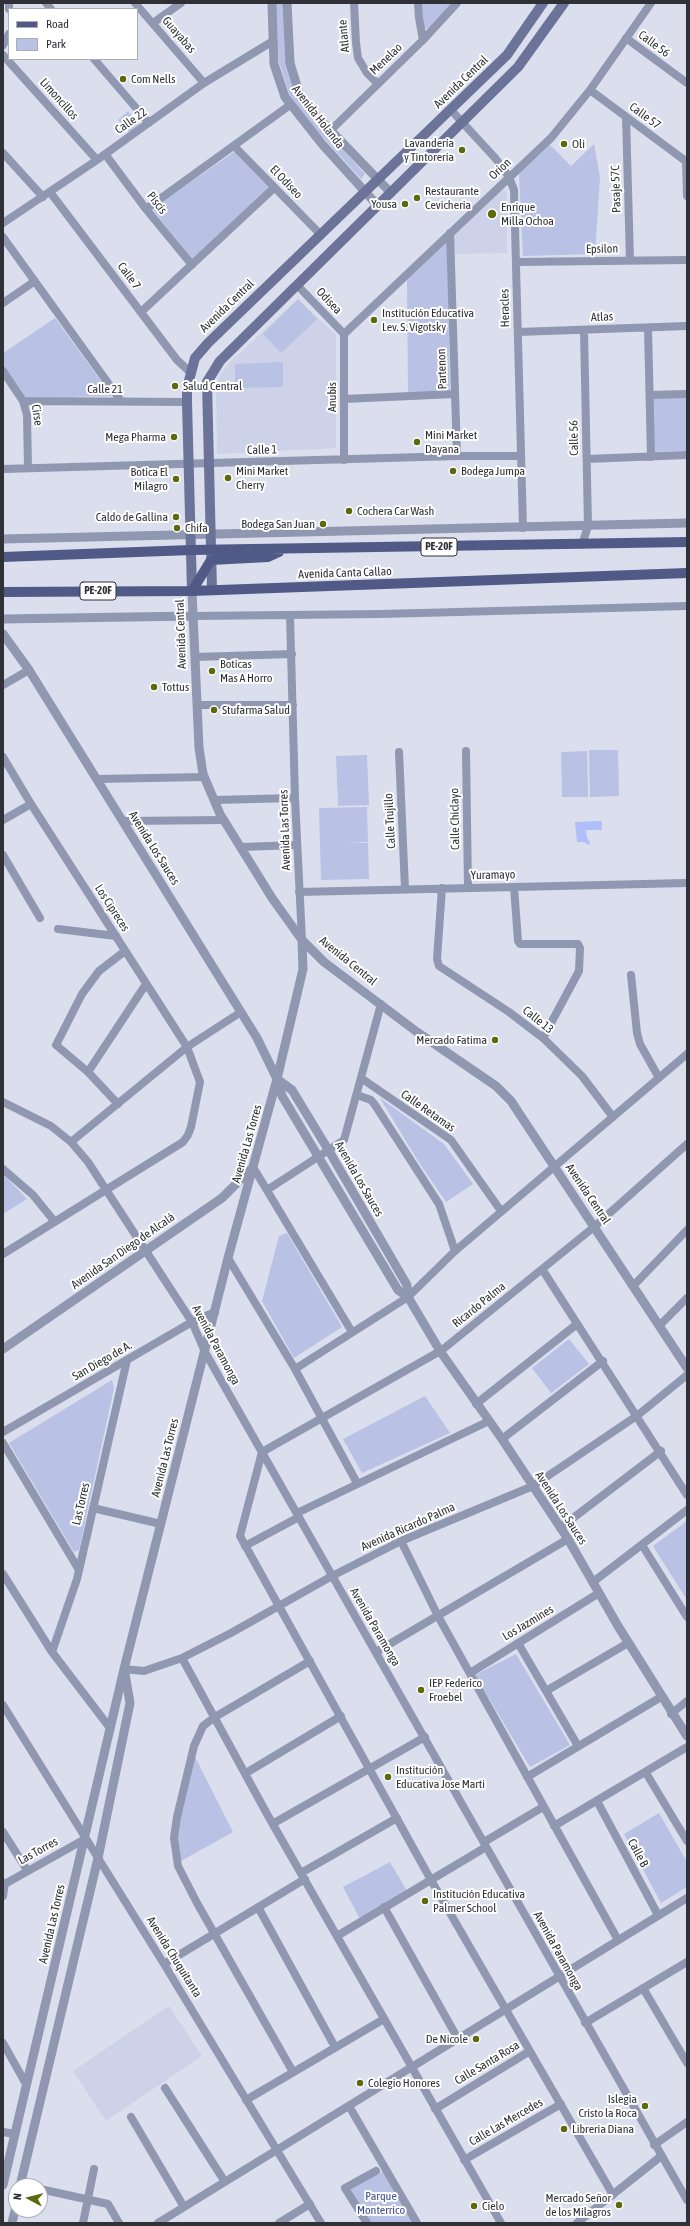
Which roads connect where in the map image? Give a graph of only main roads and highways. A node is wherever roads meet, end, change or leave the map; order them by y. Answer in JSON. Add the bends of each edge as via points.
{"nodes":[{"id":1,"x":543,"y":3,"type":"edge"},
{"id":2,"x":564,"y":3,"type":"edge"},
{"id":3,"x":687,"y":542,"type":"edge"},
{"id":4,"x":191,"y":550,"type":"junction"},
{"id":5,"x":211,"y":555,"type":"junction"},
{"id":6,"x":3,"y":557,"type":"edge"},
{"id":7,"x":687,"y":573,"type":"edge"},
{"id":8,"x":212,"y":590,"type":"junction"},
{"id":9,"x":192,"y":591,"type":"junction"},
{"id":10,"x":3,"y":592,"type":"edge"}],
"edges":[{"from":1,"to":4,"type":"main road","name":"Avenida Central","via":[[507,55],[195,358],[190,372],[187,402]]},
{"from":2,"to":5,"type":"main road","via":[[518,67],[220,361],[208,382]]},
{"from":3,"to":5,"type":"main road","name":"Avenida Canta Callao","number":"PE-20F","via":[[284,550]]},
{"from":4,"to":5,"type":"main road","name":"Avenida Canta Callao","number":"PE-20F"},
{"from":4,"to":6,"type":"main road","name":"Avenida Canta Callao","number":"PE-20F"},
{"from":4,"to":9,"type":"main road","name":"Avenida Central"},
{"from":5,"to":8,"type":"main road"},
{"from":5,"to":9,"type":"main road"},
{"from":7,"to":8,"type":"main road","name":"Avenida Canta Callao","number":"PE-20F"},
{"from":8,"to":9,"type":"main road","name":"Avenida Canta Callao","number":"PE-20F"},
{"from":9,"to":10,"type":"main road","name":"Avenida Canta Callao","number":"PE-20F"}]}
